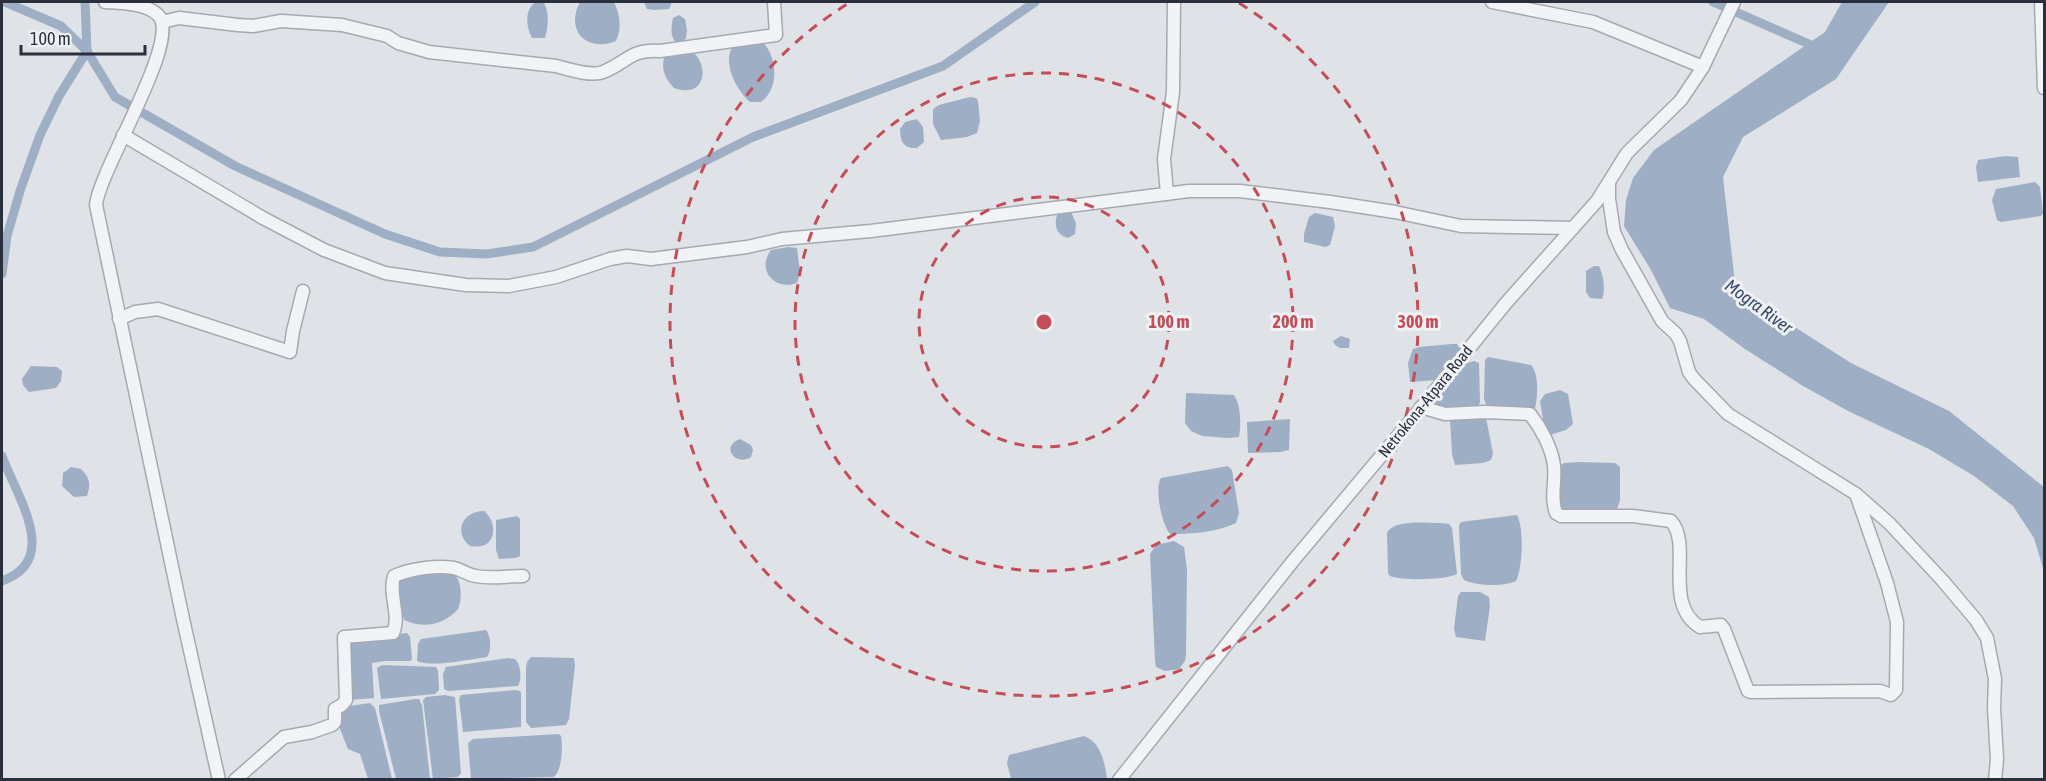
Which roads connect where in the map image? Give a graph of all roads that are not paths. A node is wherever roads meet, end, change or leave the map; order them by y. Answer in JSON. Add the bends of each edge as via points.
{"nodes":[{"id":1,"x":105,"y":2,"type":"edge"},
{"id":2,"x":774,"y":2,"type":"edge"},
{"id":3,"x":1174,"y":2,"type":"edge"},
{"id":4,"x":1492,"y":2,"type":"edge"},
{"id":5,"x":1734,"y":2,"type":"edge"},
{"id":6,"x":2041,"y":2,"type":"edge"},
{"id":7,"x":163,"y":24,"type":"junction"},
{"id":8,"x":1703,"y":67,"type":"junction"},
{"id":9,"x":2044,"y":88,"type":"edge"},
{"id":10,"x":123,"y":135,"type":"junction"},
{"id":11,"x":1609,"y":183,"type":"junction"},
{"id":12,"x":1167,"y":194,"type":"junction"},
{"id":13,"x":1573,"y":228,"type":"junction"},
{"id":14,"x":303,"y":291,"type":"dead end"},
{"id":15,"x":119,"y":319,"type":"junction"},
{"id":16,"x":1421,"y":407,"type":"junction"},
{"id":17,"x":1857,"y":494,"type":"junction"},
{"id":18,"x":523,"y":576,"type":"dead end"},
{"id":19,"x":219,"y":780,"type":"edge"},
{"id":20,"x":235,"y":780,"type":"edge"},
{"id":21,"x":1119,"y":780,"type":"edge"},
{"id":22,"x":1995,"y":780,"type":"edge"}],
"edges":[{"from":1,"to":7,"type":"street","via":[[154,12]]},
{"from":2,"to":7,"type":"street","via":[[776,35],[643,50],[602,73],[429,52],[342,25],[281,21],[253,26],[179,18]]},
{"from":3,"to":12,"type":"street","via":[[1173,92],[1164,159]]},
{"from":4,"to":8,"type":"street","via":[[1593,22]]},
{"from":5,"to":8,"type":"street","name":"Netrokona-Atpara Road"},
{"from":6,"to":9,"type":"street"},
{"from":7,"to":10,"type":"street","via":[[149,83]]},
{"from":8,"to":11,"type":"street","name":"Netrokona-Atpara Road","via":[[1681,100],[1627,153]]},
{"from":10,"to":12,"type":"street","via":[[262,218],[324,250],[385,273],[466,285],[509,286],[627,256],[651,259],[782,239]]},
{"from":10,"to":15,"type":"street","via":[[96,205]]},
{"from":11,"to":13,"type":"street","name":"Netrokona-Atpara Road"},
{"from":11,"to":17,"type":"street","via":[[1614,232],[1662,321],[1680,341],[1694,379],[1728,414]]},
{"from":12,"to":13,"type":"street","via":[[1240,191],[1395,212],[1461,226]]},
{"from":13,"to":16,"type":"street","name":"Netrokona-Atpara Road"},
{"from":14,"to":15,"type":"street","via":[[290,352],[158,309]]},
{"from":15,"to":19,"type":"street"},
{"from":16,"to":17,"type":"street","via":[[1445,414],[1530,414],[1548,444],[1554,466],[1553,503],[1561,516],[1633,516],[1671,521],[1680,555],[1680,592],[1689,619],[1700,627],[1721,625],[1751,692],[1891,694],[1896,690],[1897,622]]},
{"from":16,"to":21,"type":"street","name":"Netrokona-Atpara Road"},
{"from":17,"to":22,"type":"street","via":[[1943,581],[1987,638],[1995,679]]},
{"from":18,"to":20,"type":"street","via":[[473,576],[444,568],[394,576],[393,633],[344,637],[346,700],[335,709],[335,722],[312,732],[284,737]]}]}
